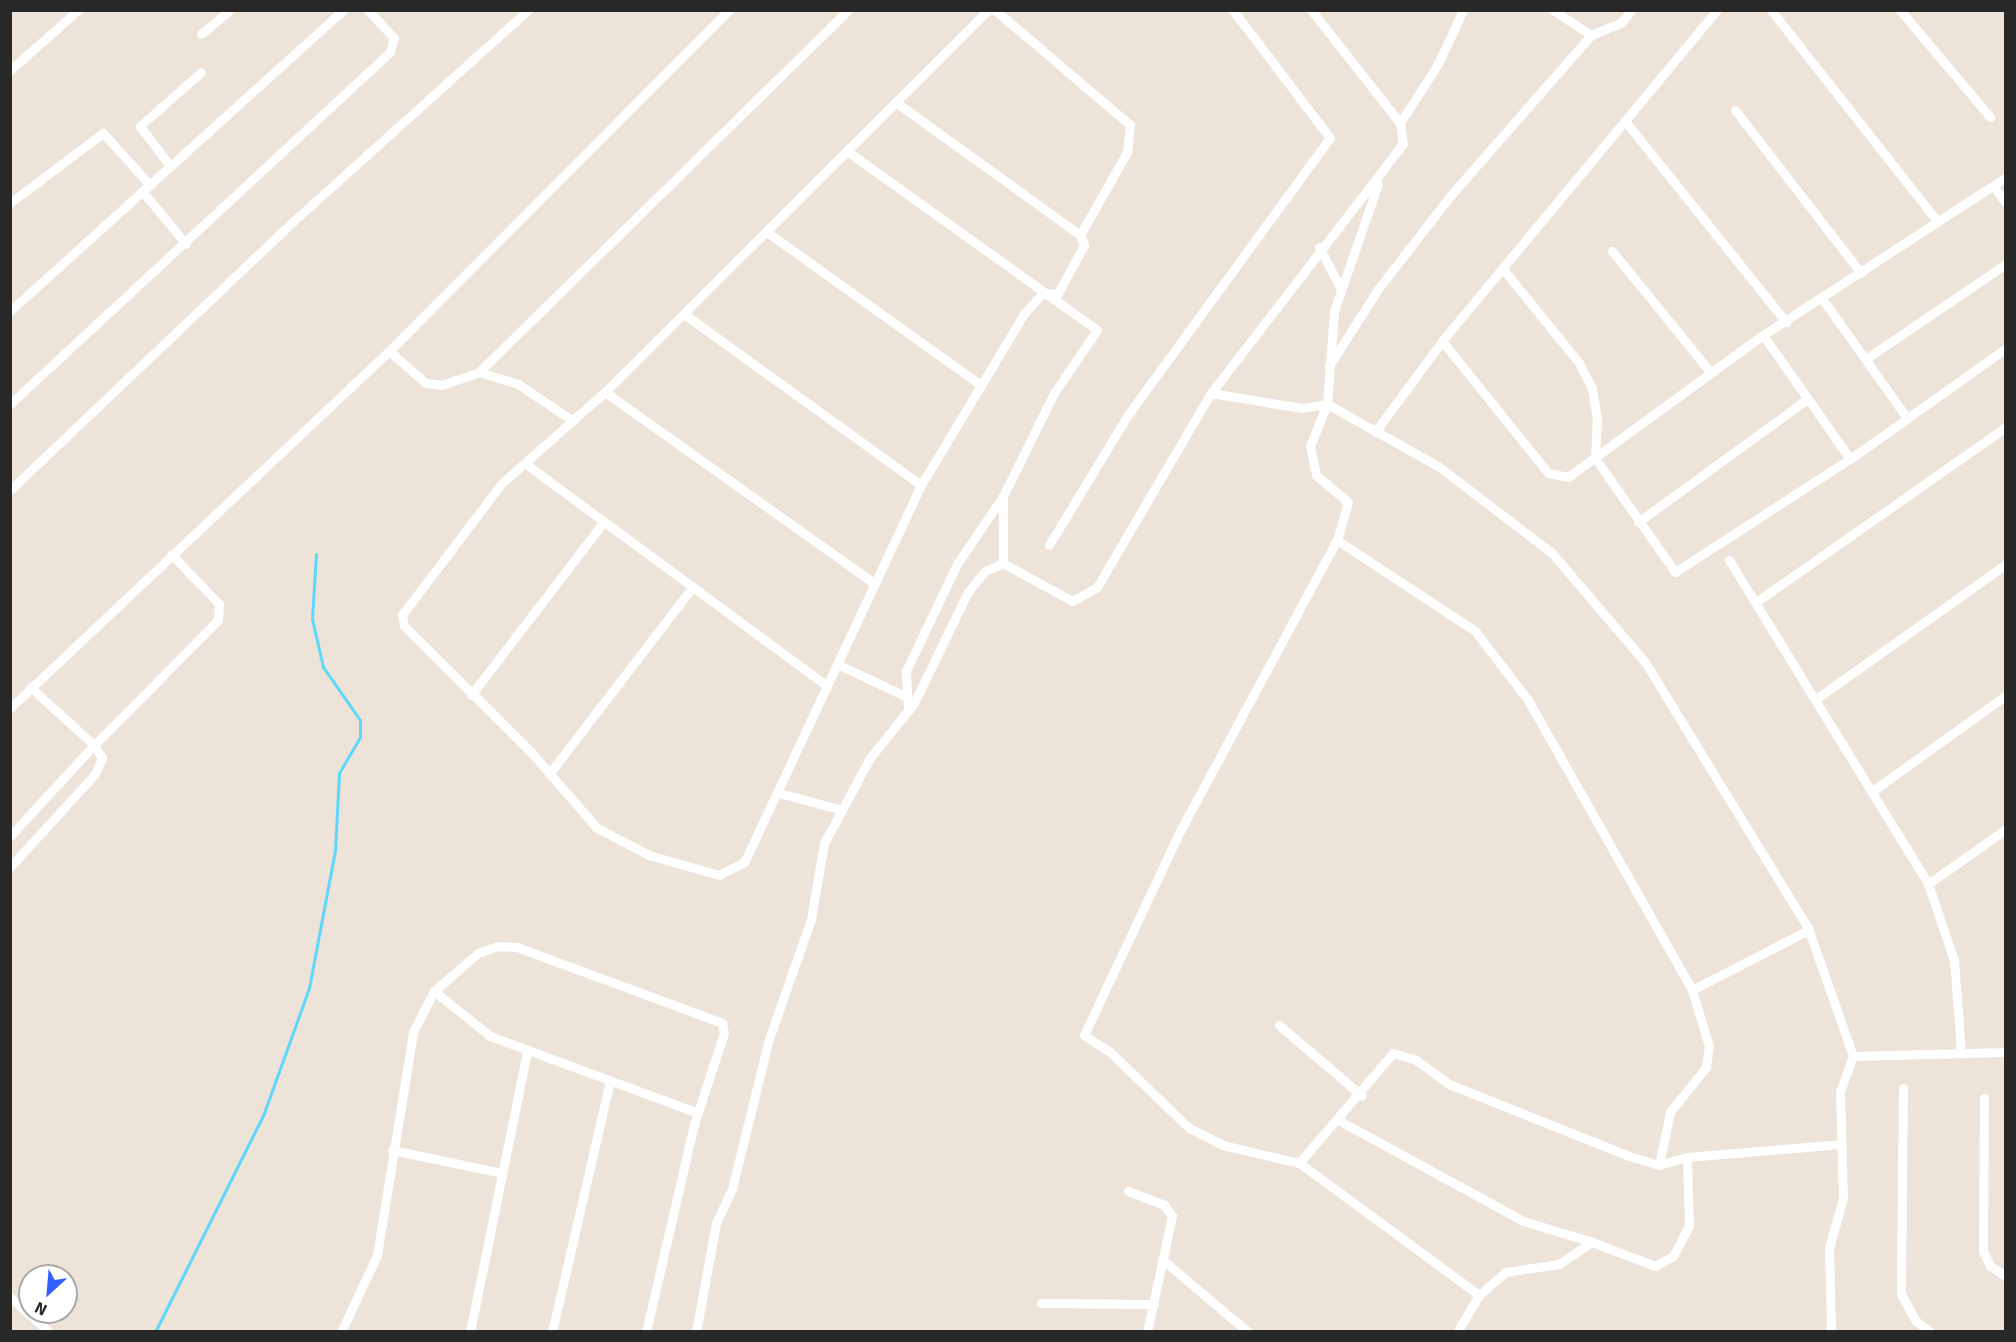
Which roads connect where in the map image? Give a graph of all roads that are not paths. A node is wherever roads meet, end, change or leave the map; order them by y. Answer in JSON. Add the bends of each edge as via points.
{"nodes":[{"id":1,"x":78,"y":10,"type":"edge"},
{"id":2,"x":230,"y":10,"type":"edge"},
{"id":3,"x":343,"y":10,"type":"edge"},
{"id":4,"x":368,"y":10,"type":"edge"},
{"id":5,"x":528,"y":10,"type":"edge"},
{"id":6,"x":729,"y":10,"type":"edge"},
{"id":7,"x":848,"y":10,"type":"edge"},
{"id":8,"x":988,"y":10,"type":"edge"},
{"id":9,"x":995,"y":10,"type":"edge"},
{"id":10,"x":1233,"y":10,"type":"edge"},
{"id":11,"x":1311,"y":10,"type":"edge"},
{"id":12,"x":1463,"y":10,"type":"edge"},
{"id":13,"x":1552,"y":10,"type":"edge"},
{"id":14,"x":1631,"y":10,"type":"edge"},
{"id":15,"x":1717,"y":10,"type":"edge"},
{"id":16,"x":1771,"y":10,"type":"edge"},
{"id":17,"x":1900,"y":10,"type":"edge"},
{"id":18,"x":201,"y":34,"type":"dead end"},
{"id":19,"x":1591,"y":35,"type":"junction"},
{"id":20,"x":10,"y":70,"type":"edge"},
{"id":21,"x":201,"y":72,"type":"dead end"},
{"id":22,"x":897,"y":103,"type":"junction"},
{"id":23,"x":1735,"y":110,"type":"dead end"},
{"id":24,"x":1990,"y":117,"type":"dead end"},
{"id":25,"x":1625,"y":121,"type":"junction"},
{"id":26,"x":1400,"y":123,"type":"junction"},
{"id":27,"x":847,"y":151,"type":"junction"},
{"id":28,"x":170,"y":166,"type":"junction"},
{"id":29,"x":2006,"y":177,"type":"edge"},
{"id":30,"x":1380,"y":179,"type":"junction"},
{"id":31,"x":1993,"y":186,"type":"junction"},
{"id":32,"x":146,"y":188,"type":"junction"},
{"id":33,"x":10,"y":203,"type":"edge"},
{"id":34,"x":2006,"y":203,"type":"edge"},
{"id":35,"x":1936,"y":220,"type":"junction"},
{"id":36,"x":767,"y":232,"type":"junction"},
{"id":37,"x":1080,"y":235,"type":"junction"},
{"id":38,"x":186,"y":244,"type":"junction"},
{"id":39,"x":1319,"y":247,"type":"junction"},
{"id":40,"x":1612,"y":251,"type":"dead end"},
{"id":41,"x":2006,"y":264,"type":"edge"},
{"id":42,"x":1503,"y":270,"type":"junction"},
{"id":43,"x":1861,"y":273,"type":"junction"},
{"id":44,"x":1341,"y":290,"type":"junction"},
{"id":45,"x":1042,"y":294,"type":"junction"},
{"id":46,"x":1821,"y":297,"type":"junction"},
{"id":47,"x":10,"y":311,"type":"edge"},
{"id":48,"x":684,"y":314,"type":"junction"},
{"id":49,"x":1786,"y":322,"type":"junction"},
{"id":50,"x":1763,"y":335,"type":"junction"},
{"id":51,"x":1442,"y":341,"type":"junction"},
{"id":52,"x":2006,"y":348,"type":"edge"},
{"id":53,"x":389,"y":351,"type":"junction"},
{"id":54,"x":1867,"y":358,"type":"junction"},
{"id":55,"x":1328,"y":368,"type":"junction"},
{"id":56,"x":479,"y":372,"type":"junction"},
{"id":57,"x":1712,"y":373,"type":"junction"},
{"id":58,"x":981,"y":385,"type":"junction"},
{"id":59,"x":605,"y":392,"type":"junction"},
{"id":60,"x":1211,"y":393,"type":"junction"},
{"id":61,"x":1807,"y":399,"type":"junction"},
{"id":62,"x":10,"y":404,"type":"edge"},
{"id":63,"x":1327,"y":404,"type":"junction"},
{"id":64,"x":1907,"y":418,"type":"junction"},
{"id":65,"x":573,"y":421,"type":"junction"},
{"id":66,"x":2006,"y":427,"type":"edge"},
{"id":67,"x":1375,"y":432,"type":"junction"},
{"id":68,"x":1595,"y":458,"type":"junction"},
{"id":69,"x":1850,"y":459,"type":"junction"},
{"id":70,"x":526,"y":464,"type":"junction"},
{"id":71,"x":921,"y":485,"type":"junction"},
{"id":72,"x":10,"y":490,"type":"edge"},
{"id":73,"x":1004,"y":496,"type":"junction"},
{"id":74,"x":1638,"y":522,"type":"junction"},
{"id":75,"x":603,"y":523,"type":"junction"},
{"id":76,"x":1337,"y":540,"type":"junction"},
{"id":77,"x":1049,"y":545,"type":"dead end"},
{"id":78,"x":171,"y":554,"type":"junction"},
{"id":79,"x":1730,"y":560,"type":"dead end"},
{"id":80,"x":1003,"y":563,"type":"junction"},
{"id":81,"x":2006,"y":564,"type":"edge"},
{"id":82,"x":872,"y":582,"type":"junction"},
{"id":83,"x":690,"y":590,"type":"junction"},
{"id":84,"x":1756,"y":602,"type":"junction"},
{"id":85,"x":837,"y":664,"type":"junction"},
{"id":86,"x":827,"y":686,"type":"junction"},
{"id":87,"x":30,"y":687,"type":"junction"},
{"id":88,"x":471,"y":695,"type":"junction"},
{"id":89,"x":903,"y":695,"type":"junction"},
{"id":90,"x":2006,"y":695,"type":"edge"},
{"id":91,"x":1816,"y":699,"type":"junction"},
{"id":92,"x":10,"y":708,"type":"edge"},
{"id":93,"x":908,"y":711,"type":"junction"},
{"id":94,"x":94,"y":745,"type":"junction"},
{"id":95,"x":549,"y":774,"type":"junction"},
{"id":96,"x":1874,"y":790,"type":"junction"},
{"id":97,"x":779,"y":793,"type":"junction"},
{"id":98,"x":842,"y":810,"type":"junction"},
{"id":99,"x":2006,"y":829,"type":"edge"},
{"id":100,"x":10,"y":836,"type":"edge"},
{"id":101,"x":10,"y":867,"type":"edge"},
{"id":102,"x":1928,"y":884,"type":"junction"},
{"id":103,"x":1808,"y":930,"type":"junction"},
{"id":104,"x":1692,"y":990,"type":"junction"},
{"id":105,"x":434,"y":991,"type":"junction"},
{"id":106,"x":1279,"y":1025,"type":"dead end"},
{"id":107,"x":1961,"y":1051,"type":"junction"},
{"id":108,"x":527,"y":1052,"type":"junction"},
{"id":109,"x":2006,"y":1052,"type":"edge"},
{"id":110,"x":1853,"y":1056,"type":"junction"},
{"id":111,"x":610,"y":1081,"type":"junction"},
{"id":112,"x":1904,"y":1088,"type":"dead end"},
{"id":113,"x":1362,"y":1096,"type":"junction"},
{"id":114,"x":1984,"y":1098,"type":"dead end"},
{"id":115,"x":698,"y":1113,"type":"junction"},
{"id":116,"x":1338,"y":1120,"type":"junction"},
{"id":117,"x":1840,"y":1144,"type":"junction"},
{"id":118,"x":392,"y":1150,"type":"junction"},
{"id":119,"x":1687,"y":1156,"type":"junction"},
{"id":120,"x":1299,"y":1163,"type":"junction"},
{"id":121,"x":1659,"y":1165,"type":"junction"},
{"id":122,"x":502,"y":1173,"type":"junction"},
{"id":123,"x":1128,"y":1191,"type":"dead end"},
{"id":124,"x":1592,"y":1242,"type":"junction"},
{"id":125,"x":1164,"y":1261,"type":"junction"},
{"id":126,"x":2006,"y":1276,"type":"edge"},
{"id":127,"x":1479,"y":1295,"type":"junction"},
{"id":128,"x":10,"y":1297,"type":"edge"},
{"id":129,"x":1041,"y":1303,"type":"dead end"},
{"id":130,"x":1154,"y":1304,"type":"junction"},
{"id":131,"x":343,"y":1331,"type":"edge"},
{"id":132,"x":49,"y":1332,"type":"edge"},
{"id":133,"x":470,"y":1332,"type":"edge"},
{"id":134,"x":552,"y":1332,"type":"edge"},
{"id":135,"x":646,"y":1332,"type":"edge"},
{"id":136,"x":696,"y":1332,"type":"edge"},
{"id":137,"x":1147,"y":1332,"type":"edge"},
{"id":138,"x":1248,"y":1332,"type":"edge"},
{"id":139,"x":1457,"y":1332,"type":"edge"},
{"id":140,"x":1832,"y":1332,"type":"edge"},
{"id":141,"x":1930,"y":1332,"type":"edge"}],
"edges":[{"from":1,"to":20,"type":"street"},
{"from":2,"to":18,"type":"street"},
{"from":3,"to":28,"type":"street"},
{"from":4,"to":38,"type":"street","via":[[394,38],[390,52]]},
{"from":5,"to":72,"type":"street","via":[[298,217]]},
{"from":6,"to":53,"type":"street"},
{"from":7,"to":56,"type":"street"},
{"from":8,"to":22,"type":"street"},
{"from":9,"to":37,"type":"street","via":[[1130,124],[1127,152]]},
{"from":10,"to":77,"type":"street","via":[[1330,138],[1127,416]]},
{"from":11,"to":26,"type":"street"},
{"from":12,"to":26,"type":"street","via":[[1438,64]]},
{"from":13,"to":19,"type":"street"},
{"from":14,"to":19,"type":"street","via":[[1621,23]]},
{"from":15,"to":25,"type":"street"},
{"from":16,"to":35,"type":"street"},
{"from":17,"to":24,"type":"street"},
{"from":19,"to":55,"type":"street","via":[[1451,195],[1378,289]]},
{"from":21,"to":28,"type":"street","via":[[140,126]]},
{"from":22,"to":27,"type":"street"},
{"from":22,"to":37,"type":"street"},
{"from":23,"to":43,"type":"street"},
{"from":25,"to":42,"type":"street"},
{"from":25,"to":49,"type":"street"},
{"from":26,"to":30,"type":"street","via":[[1403,144]]},
{"from":27,"to":36,"type":"street"},
{"from":27,"to":45,"type":"street"},
{"from":28,"to":32,"type":"street"},
{"from":29,"to":31,"type":"street"},
{"from":30,"to":39,"type":"street"},
{"from":30,"to":44,"type":"street"},
{"from":31,"to":34,"type":"street"},
{"from":31,"to":35,"type":"street"},
{"from":32,"to":33,"type":"street","via":[[104,134],[94,136]]},
{"from":32,"to":38,"type":"street"},
{"from":32,"to":47,"type":"street"},
{"from":35,"to":43,"type":"street"},
{"from":36,"to":48,"type":"street"},
{"from":36,"to":58,"type":"street"},
{"from":37,"to":45,"type":"street","via":[[1084,245],[1058,293]]},
{"from":38,"to":62,"type":"street"},
{"from":39,"to":44,"type":"street"},
{"from":39,"to":60,"type":"street"},
{"from":40,"to":57,"type":"street"},
{"from":41,"to":54,"type":"street"},
{"from":42,"to":51,"type":"street"},
{"from":42,"to":68,"type":"street","via":[[1580,363],[1592,388]]},
{"from":43,"to":46,"type":"street"},
{"from":44,"to":55,"type":"street"},
{"from":45,"to":58,"type":"street"},
{"from":45,"to":73,"type":"street","via":[[1097,330],[1054,393]]},
{"from":46,"to":49,"type":"street"},
{"from":46,"to":54,"type":"street"},
{"from":48,"to":59,"type":"street"},
{"from":48,"to":71,"type":"street"},
{"from":49,"to":50,"type":"street"},
{"from":50,"to":57,"type":"street"},
{"from":50,"to":61,"type":"street"},
{"from":51,"to":67,"type":"street"},
{"from":51,"to":68,"type":"street","via":[[1548,473],[1568,477]]},
{"from":52,"to":64,"type":"street"},
{"from":53,"to":56,"type":"street","via":[[426,383],[442,385]]},
{"from":53,"to":78,"type":"street"},
{"from":54,"to":64,"type":"street"},
{"from":55,"to":63,"type":"street"},
{"from":56,"to":65,"type":"street","via":[[518,384]]},
{"from":57,"to":68,"type":"street"},
{"from":58,"to":71,"type":"street"},
{"from":59,"to":65,"type":"street"},
{"from":59,"to":82,"type":"street"},
{"from":60,"to":63,"type":"street","via":[[1302,408]]},
{"from":60,"to":80,"type":"street","via":[[1137,512],[1120,550],[1086,597],[1059,598]]},
{"from":61,"to":69,"type":"street"},
{"from":61,"to":74,"type":"street"},
{"from":63,"to":67,"type":"street"},
{"from":63,"to":76,"type":"street","via":[[1310,446],[1316,475],[1348,502]]},
{"from":64,"to":69,"type":"street"},
{"from":65,"to":70,"type":"street"},
{"from":66,"to":84,"type":"street"},
{"from":67,"to":103,"type":"street","via":[[1438,466],[1521,525],[1579,581],[1644,662]]},
{"from":68,"to":74,"type":"street"},
{"from":69,"to":74,"type":"street","via":[[1681,572],[1669,569]]},
{"from":70,"to":75,"type":"street"},
{"from":70,"to":88,"type":"street","via":[[502,483],[402,615],[404,626]]},
{"from":71,"to":82,"type":"street"},
{"from":73,"to":80,"type":"street"},
{"from":73,"to":89,"type":"street","via":[[957,564],[914,650]]},
{"from":75,"to":83,"type":"street"},
{"from":75,"to":88,"type":"street"},
{"from":76,"to":104,"type":"street","via":[[1482,640],[1528,700]]},
{"from":76,"to":120,"type":"street","via":[[1179,833],[1084,1035],[1110,1052],[1189,1128],[1222,1144]]},
{"from":78,"to":87,"type":"street"},
{"from":78,"to":94,"type":"street","via":[[222,612]]},
{"from":79,"to":84,"type":"street"},
{"from":80,"to":93,"type":"street","via":[[985,571],[968,592]]},
{"from":81,"to":91,"type":"street"},
{"from":82,"to":85,"type":"street"},
{"from":83,"to":86,"type":"street"},
{"from":83,"to":95,"type":"street"},
{"from":84,"to":91,"type":"street"},
{"from":85,"to":86,"type":"street"},
{"from":85,"to":89,"type":"street"},
{"from":86,"to":97,"type":"street"},
{"from":87,"to":92,"type":"street"},
{"from":87,"to":94,"type":"street"},
{"from":88,"to":95,"type":"street"},
{"from":89,"to":93,"type":"street"},
{"from":90,"to":96,"type":"street"},
{"from":91,"to":96,"type":"street"},
{"from":93,"to":98,"type":"street","via":[[879,744]]},
{"from":94,"to":100,"type":"street"},
{"from":94,"to":101,"type":"street","via":[[102,758],[95,774]]},
{"from":95,"to":97,"type":"street","via":[[597,828],[621,844],[719,875],[744,862]]},
{"from":96,"to":102,"type":"street"},
{"from":97,"to":98,"type":"street"},
{"from":98,"to":136,"type":"street","via":[[825,843],[811,920],[768,1042],[732,1190],[716,1223]]},
{"from":99,"to":102,"type":"street"},
{"from":102,"to":107,"type":"street","via":[[1954,960]]},
{"from":103,"to":104,"type":"street"},
{"from":103,"to":110,"type":"street"},
{"from":104,"to":121,"type":"street","via":[[1709,1046],[1706,1067],[1670,1112]]},
{"from":105,"to":108,"type":"street","via":[[490,1036]]},
{"from":105,"to":115,"type":"street","via":[[478,953],[517,947],[712,1017],[722,1023],[724,1033]]},
{"from":105,"to":118,"type":"street","via":[[406,1052]]},
{"from":106,"to":113,"type":"street"},
{"from":107,"to":109,"type":"street"},
{"from":107,"to":110,"type":"street"},
{"from":108,"to":111,"type":"street"},
{"from":108,"to":122,"type":"street"},
{"from":110,"to":117,"type":"street","via":[[1840,1091]]},
{"from":111,"to":115,"type":"street"},
{"from":111,"to":134,"type":"street"},
{"from":112,"to":141,"type":"street","via":[[1900,1294],[1916,1321]]},
{"from":113,"to":116,"type":"street"},
{"from":113,"to":121,"type":"street","via":[[1393,1053],[1416,1060],[1449,1084]]},
{"from":114,"to":126,"type":"street","via":[[1983,1251],[1990,1266]]},
{"from":115,"to":135,"type":"street"},
{"from":116,"to":120,"type":"street"},
{"from":116,"to":124,"type":"street","via":[[1523,1221]]},
{"from":117,"to":119,"type":"street"},
{"from":117,"to":140,"type":"street","via":[[1843,1198],[1829,1248]]},
{"from":118,"to":122,"type":"street"},
{"from":118,"to":131,"type":"street","via":[[377,1255]]},
{"from":119,"to":121,"type":"street"},
{"from":119,"to":124,"type":"street","via":[[1689,1226],[1673,1256],[1655,1266]]},
{"from":120,"to":127,"type":"street"},
{"from":122,"to":133,"type":"street"},
{"from":123,"to":125,"type":"street","via":[[1164,1205],[1173,1215]]},
{"from":124,"to":127,"type":"street","via":[[1559,1264],[1505,1272]]},
{"from":125,"to":130,"type":"street"},
{"from":125,"to":138,"type":"street"},
{"from":127,"to":139,"type":"street"},
{"from":128,"to":132,"type":"street"},
{"from":129,"to":130,"type":"street"},
{"from":130,"to":137,"type":"street"}]}
